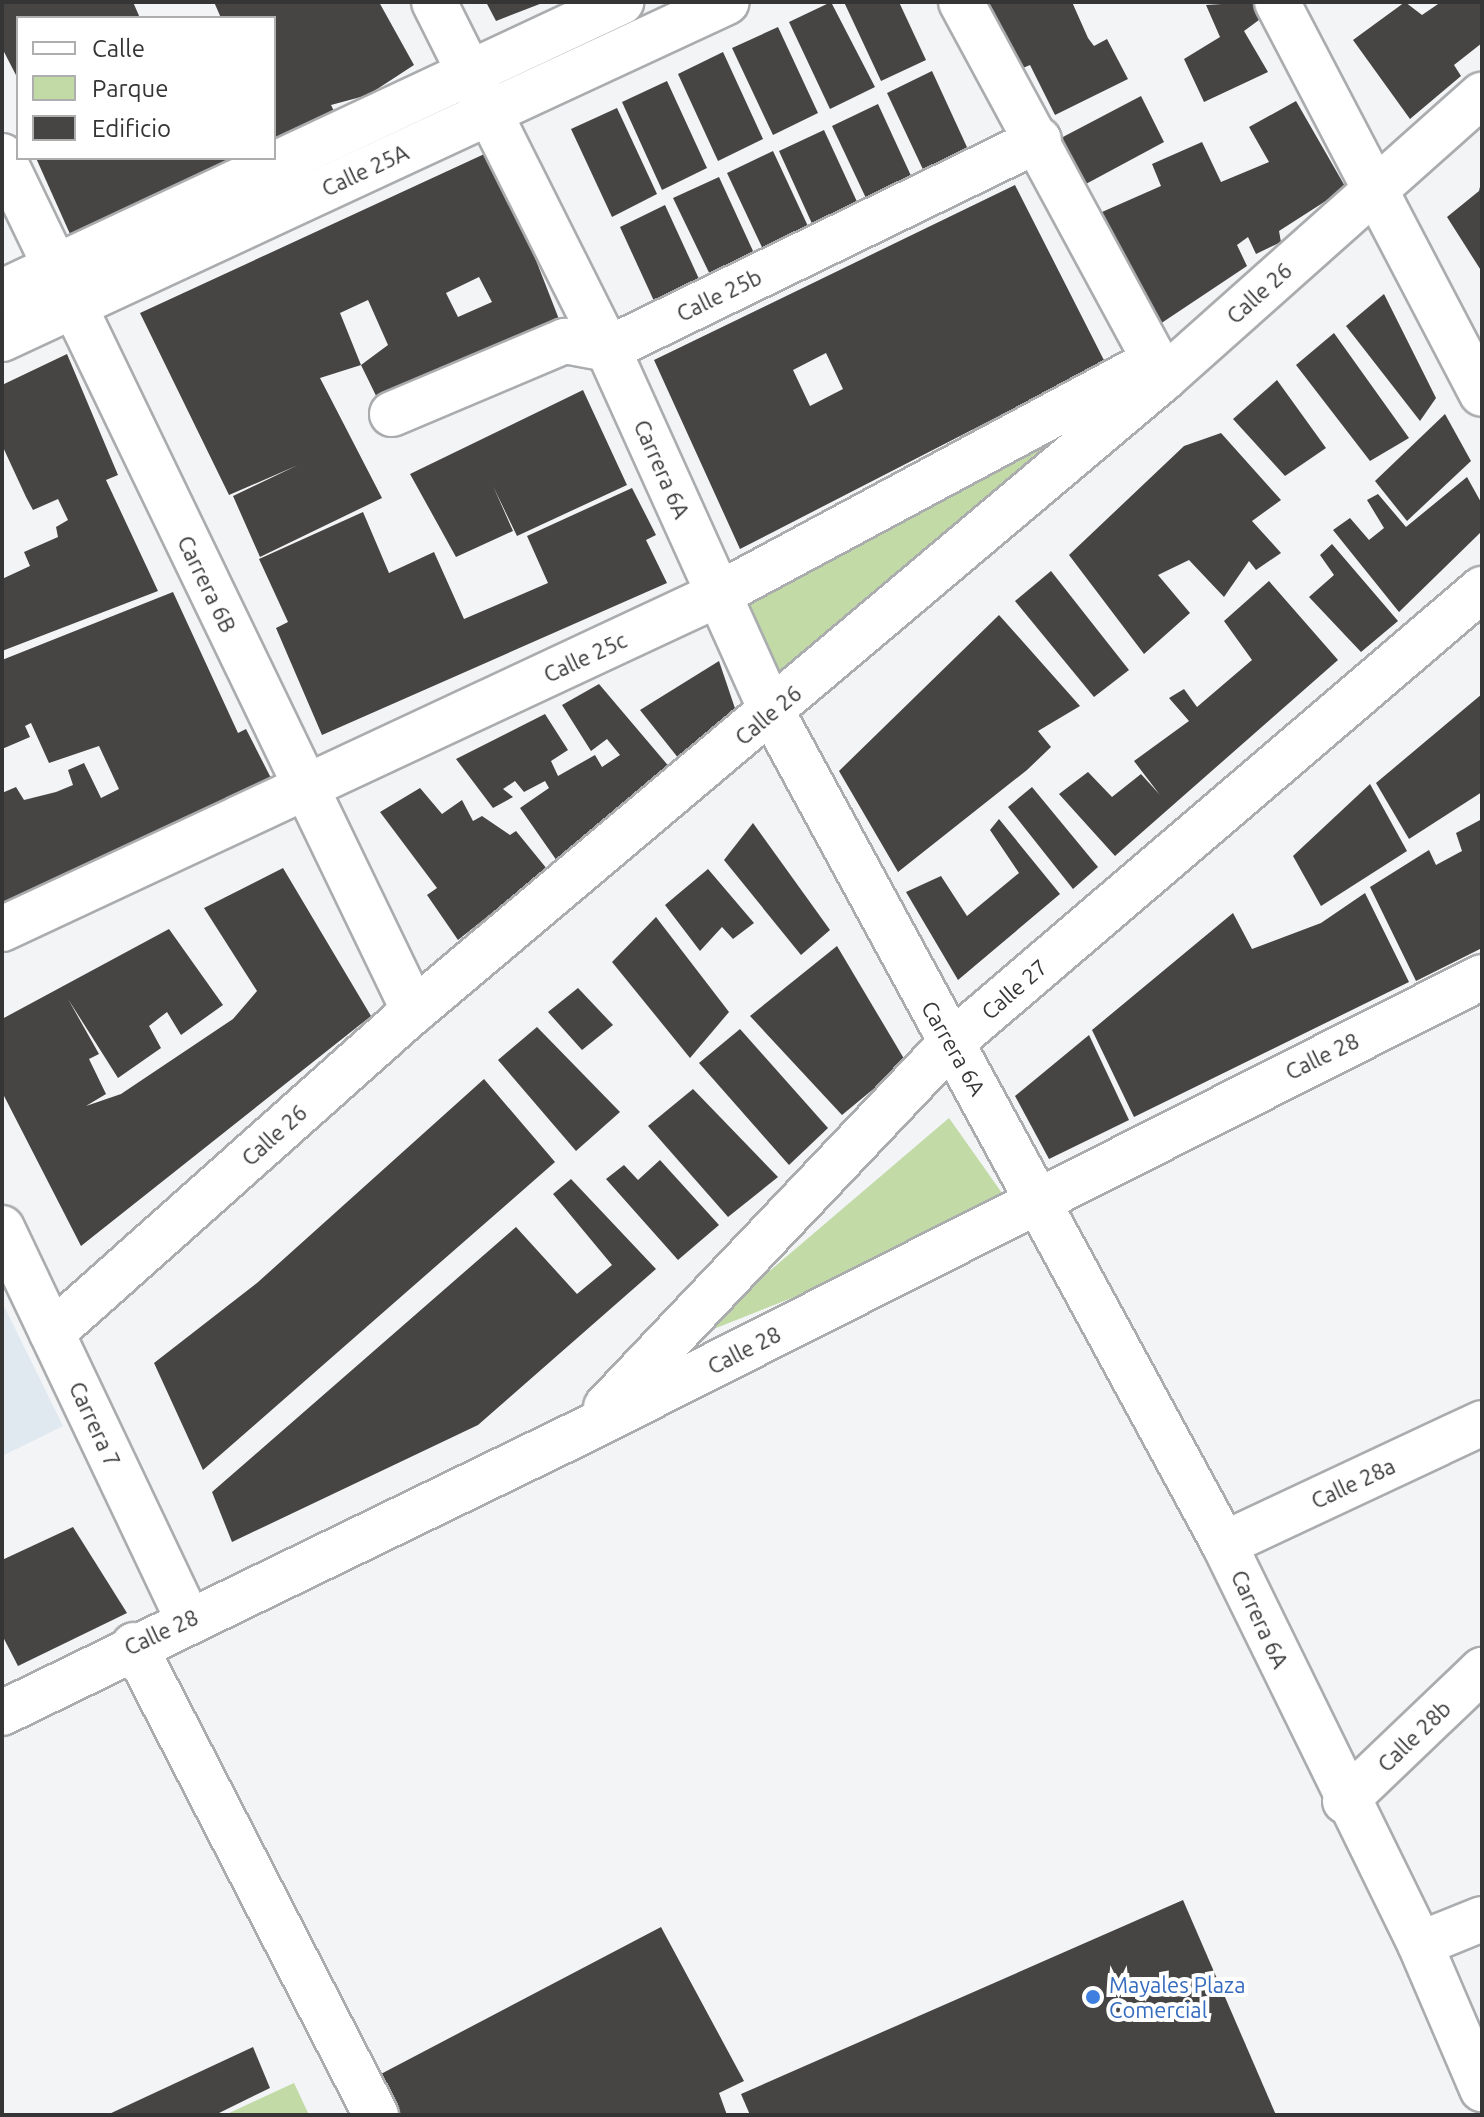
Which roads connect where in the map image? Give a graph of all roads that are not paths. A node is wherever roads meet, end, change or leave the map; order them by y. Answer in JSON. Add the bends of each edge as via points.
{"nodes":[{"id":1,"x":434,"y":2,"type":"edge"},
{"id":2,"x":621,"y":2,"type":"edge"},
{"id":3,"x":727,"y":2,"type":"edge"},
{"id":4,"x":961,"y":2,"type":"edge"},
{"id":5,"x":1277,"y":2,"type":"edge"},
{"id":6,"x":466,"y":75,"type":"junction"},
{"id":7,"x":1482,"y":95,"type":"edge"},
{"id":8,"x":487,"y":114,"type":"junction"},
{"id":9,"x":1039,"y":140,"type":"junction"},
{"id":10,"x":2,"y":156,"type":"edge"},
{"id":11,"x":1375,"y":190,"type":"junction"},
{"id":12,"x":65,"y":286,"type":"junction"},
{"id":13,"x":2,"y":292,"type":"edge"},
{"id":14,"x":2,"y":339,"type":"edge"},
{"id":15,"x":608,"y":349,"type":"junction"},
{"id":16,"x":1160,"y":369,"type":"junction"},
{"id":17,"x":1482,"y":394,"type":"edge"},
{"id":18,"x":392,"y":414,"type":"dead end"},
{"id":19,"x":1482,"y":589,"type":"edge"},
{"id":20,"x":719,"y":594,"type":"junction"},
{"id":21,"x":772,"y":712,"type":"junction"},
{"id":22,"x":305,"y":789,"type":"junction"},
{"id":23,"x":2,"y":929,"type":"edge"},
{"id":24,"x":1482,"y":977,"type":"edge"},
{"id":25,"x":414,"y":1011,"type":"junction"},
{"id":26,"x":951,"y":1043,"type":"junction"},
{"id":27,"x":1041,"y":1201,"type":"junction"},
{"id":28,"x":2,"y":1228,"type":"edge"},
{"id":29,"x":52,"y":1333,"type":"junction"},
{"id":30,"x":1482,"y":1423,"type":"edge"},
{"id":31,"x":585,"y":1430,"type":"junction"},
{"id":32,"x":1224,"y":1544,"type":"junction"},
{"id":33,"x":188,"y":1620,"type":"junction"},
{"id":34,"x":134,"y":1645,"type":"junction"},
{"id":35,"x":1482,"y":1670,"type":"edge"},
{"id":36,"x":2,"y":1713,"type":"edge"},
{"id":37,"x":1345,"y":1801,"type":"junction"},
{"id":38,"x":1482,"y":1919,"type":"edge"},
{"id":39,"x":1420,"y":1944,"type":"junction"},
{"id":40,"x":1482,"y":2089,"type":"edge"},
{"id":41,"x":376,"y":2115,"type":"edge"}],
"edges":[{"from":1,"to":6,"type":"street","name":"Carrera 6A"},
{"from":2,"to":6,"type":"street","name":"Calle 25A"},
{"from":3,"to":8,"type":"street","name":"Calle 25A"},
{"from":4,"to":9,"type":"street"},
{"from":5,"to":11,"type":"street"},
{"from":6,"to":8,"type":"street","name":"Carrera 6A"},
{"from":6,"to":12,"type":"street","name":"Calle 25A"},
{"from":7,"to":11,"type":"street","name":"Calle 26"},
{"from":8,"to":12,"type":"street","name":"Calle 25A"},
{"from":8,"to":15,"type":"street","name":"Carrera 6A"},
{"from":9,"to":15,"type":"street","name":"Calle 25b"},
{"from":9,"to":16,"type":"street"},
{"from":10,"to":12,"type":"street","name":"Carrera 6B"},
{"from":11,"to":16,"type":"street","name":"Calle 26"},
{"from":11,"to":17,"type":"street"},
{"from":12,"to":13,"type":"street","name":"Calle 25A"},
{"from":12,"to":14,"type":"street","name":"Calle 25A"},
{"from":12,"to":22,"type":"street","name":"Carrera 6B"},
{"from":15,"to":18,"type":"street","via":[[565,341]]},
{"from":15,"to":20,"type":"street","name":"Carrera 6A"},
{"from":16,"to":20,"type":"street","name":"Calle 25c"},
{"from":16,"to":21,"type":"street","name":"Calle 26"},
{"from":19,"to":26,"type":"street","name":"Calle 27"},
{"from":20,"to":21,"type":"street","name":"Carrera 6A"},
{"from":20,"to":22,"type":"street","name":"Calle 25c"},
{"from":21,"to":25,"type":"street","name":"Calle 26"},
{"from":21,"to":26,"type":"street","name":"Carrera 6A"},
{"from":22,"to":23,"type":"street","name":"Calle 25c"},
{"from":22,"to":25,"type":"street","name":"Carrera 6B"},
{"from":24,"to":27,"type":"street","name":"Calle 28"},
{"from":25,"to":29,"type":"street","name":"Calle 26"},
{"from":26,"to":27,"type":"street","name":"Carrera 6A"},
{"from":26,"to":31,"type":"street","name":"Calle 27"},
{"from":27,"to":31,"type":"street","name":"Calle 28"},
{"from":27,"to":32,"type":"street","name":"Carrera 6A"},
{"from":28,"to":29,"type":"street","name":"Carrera 7"},
{"from":29,"to":33,"type":"street","name":"Carrera 7"},
{"from":30,"to":32,"type":"street","name":"Calle 28a"},
{"from":31,"to":33,"type":"street","name":"Calle 28"},
{"from":32,"to":37,"type":"street","name":"Carrera 6A"},
{"from":33,"to":34,"type":"street","name":"Calle 28"},
{"from":34,"to":36,"type":"street","name":"Calle 28"},
{"from":34,"to":41,"type":"street"},
{"from":35,"to":37,"type":"street","name":"Calle 28b"},
{"from":37,"to":39,"type":"street","name":"Carrera 6A"},
{"from":38,"to":39,"type":"street"},
{"from":39,"to":40,"type":"street","name":"Carrera 6A"}]}
